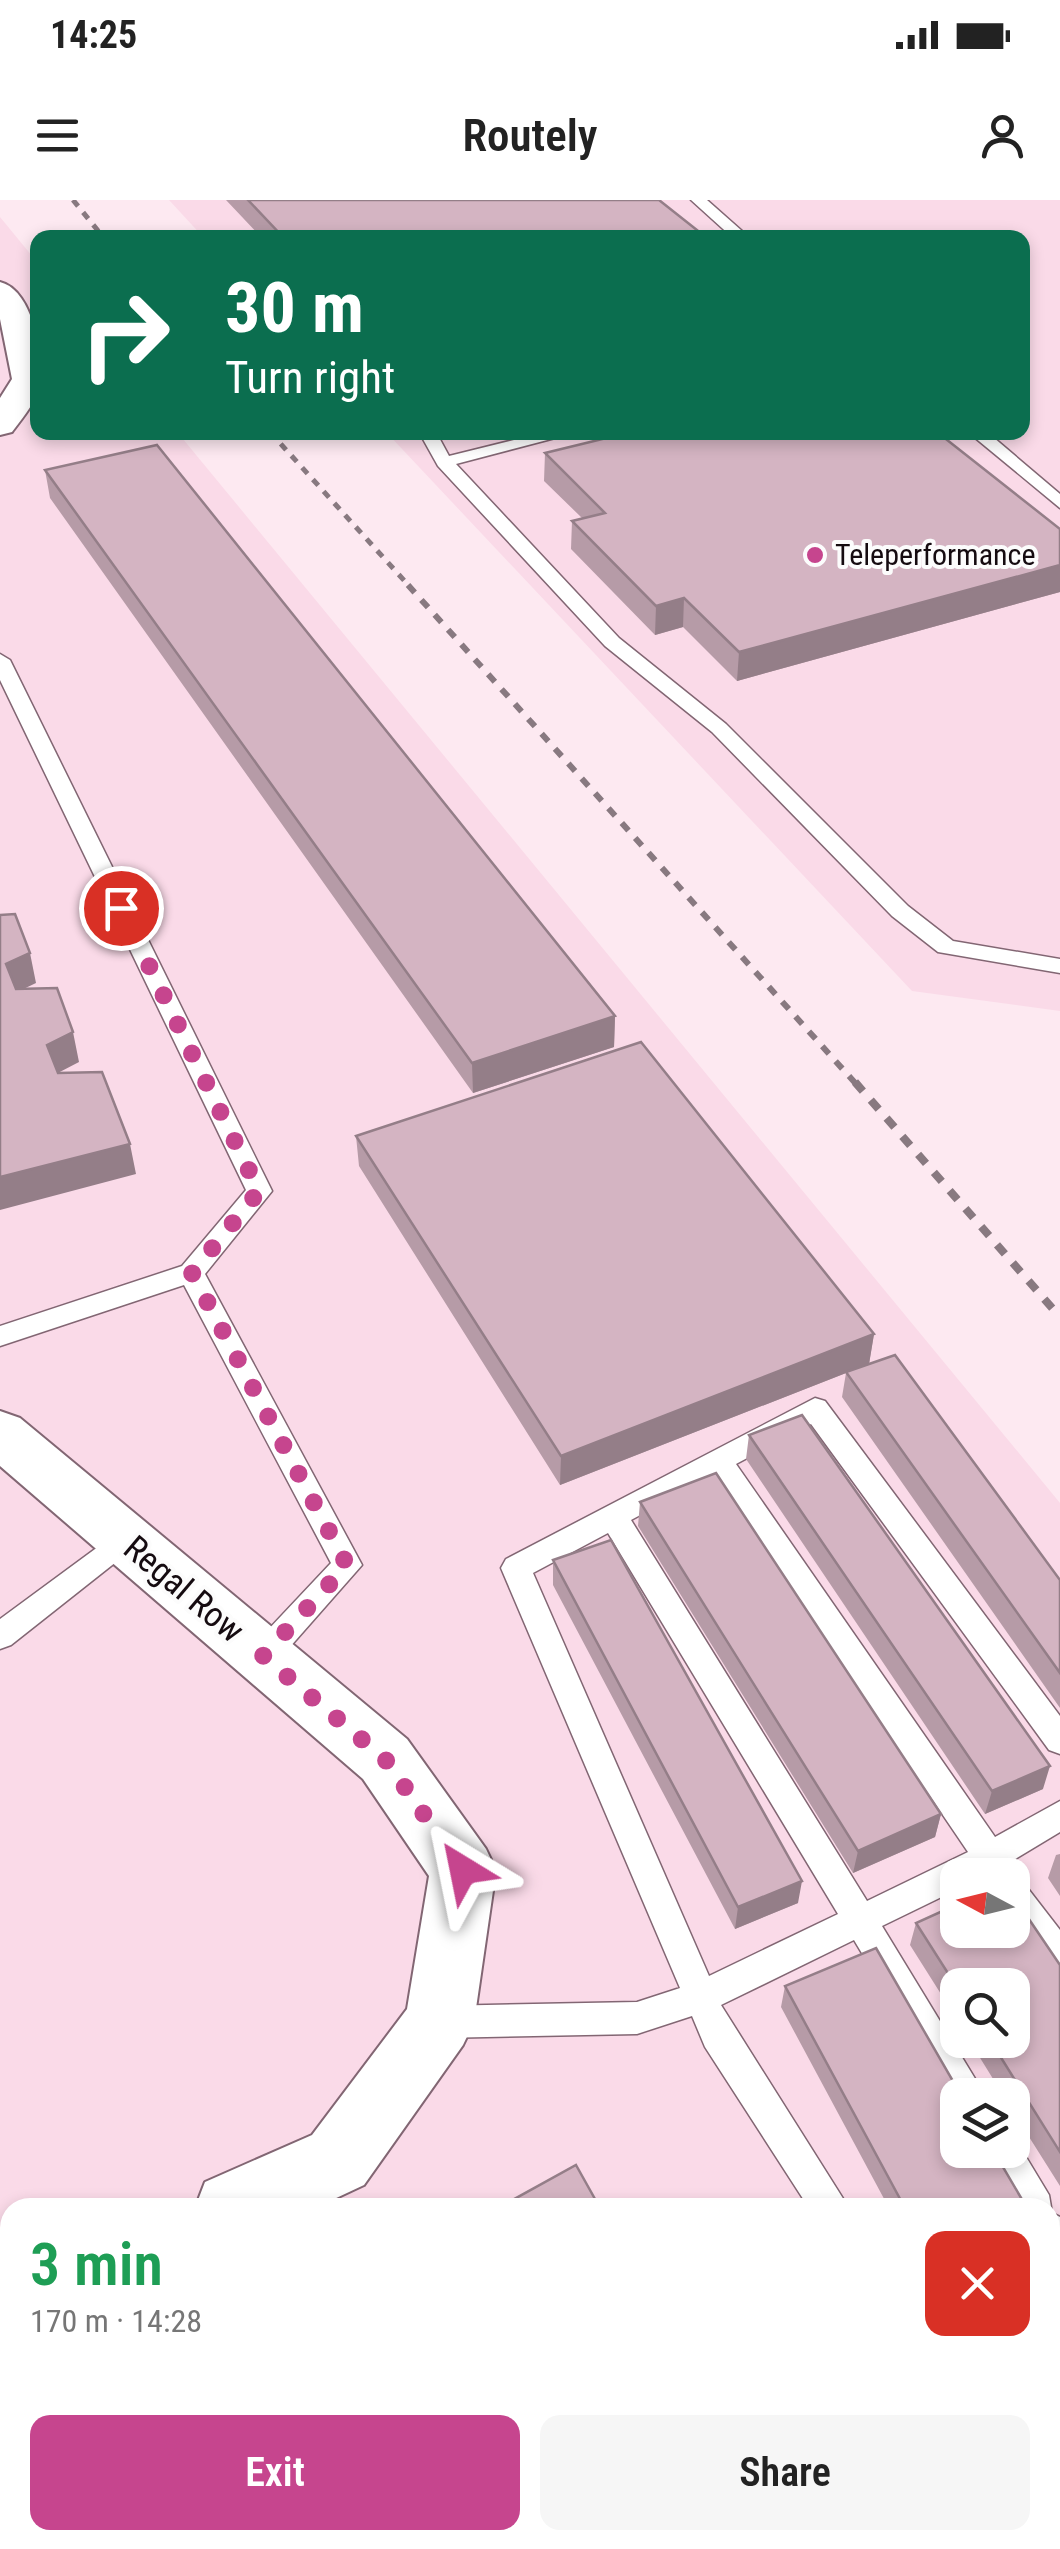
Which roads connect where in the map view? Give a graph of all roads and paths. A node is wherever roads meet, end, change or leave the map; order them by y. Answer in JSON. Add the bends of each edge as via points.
{"nodes":[{"id":1,"x":698,"y":200,"type":"edge"},
{"id":2,"x":734,"y":230,"type":"edge"},
{"id":3,"x":1,"y":294,"type":"edge"},
{"id":4,"x":14,"y":382,"type":"edge"},
{"id":5,"x":0,"y":425,"type":"edge"},
{"id":6,"x":432,"y":440,"type":"edge"},
{"id":7,"x":536,"y":440,"type":"edge"},
{"id":8,"x":985,"y":440,"type":"edge"},
{"id":9,"x":444,"y":462,"type":"junction"},
{"id":10,"x":1060,"y":503,"type":"edge"},
{"id":11,"x":0,"y":660,"type":"edge"},
{"id":12,"x":1060,"y":966,"type":"edge"},
{"id":13,"x":192,"y":1273,"type":"junction"},
{"id":14,"x":0,"y":1336,"type":"edge"},
{"id":15,"x":0,"y":1434,"type":"edge"},
{"id":16,"x":718,"y":1461,"type":"junction"},
{"id":17,"x":613,"y":1516,"type":"junction"},
{"id":18,"x":125,"y":1538,"type":"junction"},
{"id":19,"x":0,"y":1636,"type":"edge"},
{"id":20,"x":263,"y":1656,"type":"junction"},
{"id":21,"x":1060,"y":1740,"type":"edge"},
{"id":22,"x":1060,"y":1814,"type":"edge"},
{"id":23,"x":991,"y":1858,"type":"edge"},
{"id":24,"x":1007,"y":1858,"type":"edge"},
{"id":25,"x":940,"y":1888,"type":"edge"},
{"id":26,"x":1030,"y":1915,"type":"edge"},
{"id":27,"x":860,"y":1920,"type":"junction"},
{"id":28,"x":1060,"y":1958,"type":"edge"},
{"id":29,"x":702,"y":1997,"type":"junction"},
{"id":30,"x":439,"y":2022,"type":"junction"},
{"id":31,"x":957,"y":2078,"type":"edge"},
{"id":32,"x":1012,"y":2168,"type":"edge"},
{"id":33,"x":264,"y":2198,"type":"edge"},
{"id":34,"x":825,"y":2198,"type":"edge"},
{"id":35,"x":1030,"y":2198,"type":"edge"}],
"edges":[{"from":1,"to":2,"type":"lane"},
{"from":3,"to":4,"type":"street","via":[[14,310]]},
{"from":4,"to":5,"type":"street"},
{"from":6,"to":9,"type":"lane"},
{"from":7,"to":9,"type":"lane"},
{"from":8,"to":10,"type":"lane"},
{"from":9,"to":12,"type":"lane","via":[[612,642],[719,728],[900,910],[946,947]]},
{"from":11,"to":13,"type":"lane","via":[[259,1191]]},
{"from":13,"to":14,"type":"lane"},
{"from":13,"to":20,"type":"lane","via":[[347,1565]]},
{"from":15,"to":18,"type":"street","name":"Regal Row"},
{"from":16,"to":17,"type":"lane"},
{"from":16,"to":21,"type":"lane","via":[[815,1409]]},
{"from":16,"to":23,"type":"lane"},
{"from":17,"to":27,"type":"lane"},
{"from":17,"to":29,"type":"lane","via":[[516,1568]]},
{"from":18,"to":19,"type":"lane"},
{"from":18,"to":20,"type":"street","name":"Regal Row"},
{"from":20,"to":30,"type":"street","name":"Regal Row","via":[[385,1759],[463,1870]]},
{"from":22,"to":24,"type":"lane"},
{"from":25,"to":27,"type":"lane"},
{"from":26,"to":28,"type":"lane"},
{"from":27,"to":29,"type":"lane"},
{"from":27,"to":31,"type":"lane"},
{"from":29,"to":30,"type":"lane","via":[[636,2018]]},
{"from":29,"to":34,"type":"lane","via":[[717,2035]]},
{"from":30,"to":33,"type":"street","name":"Regal Row","via":[[338,2160]]},
{"from":32,"to":35,"type":"lane"}]}
